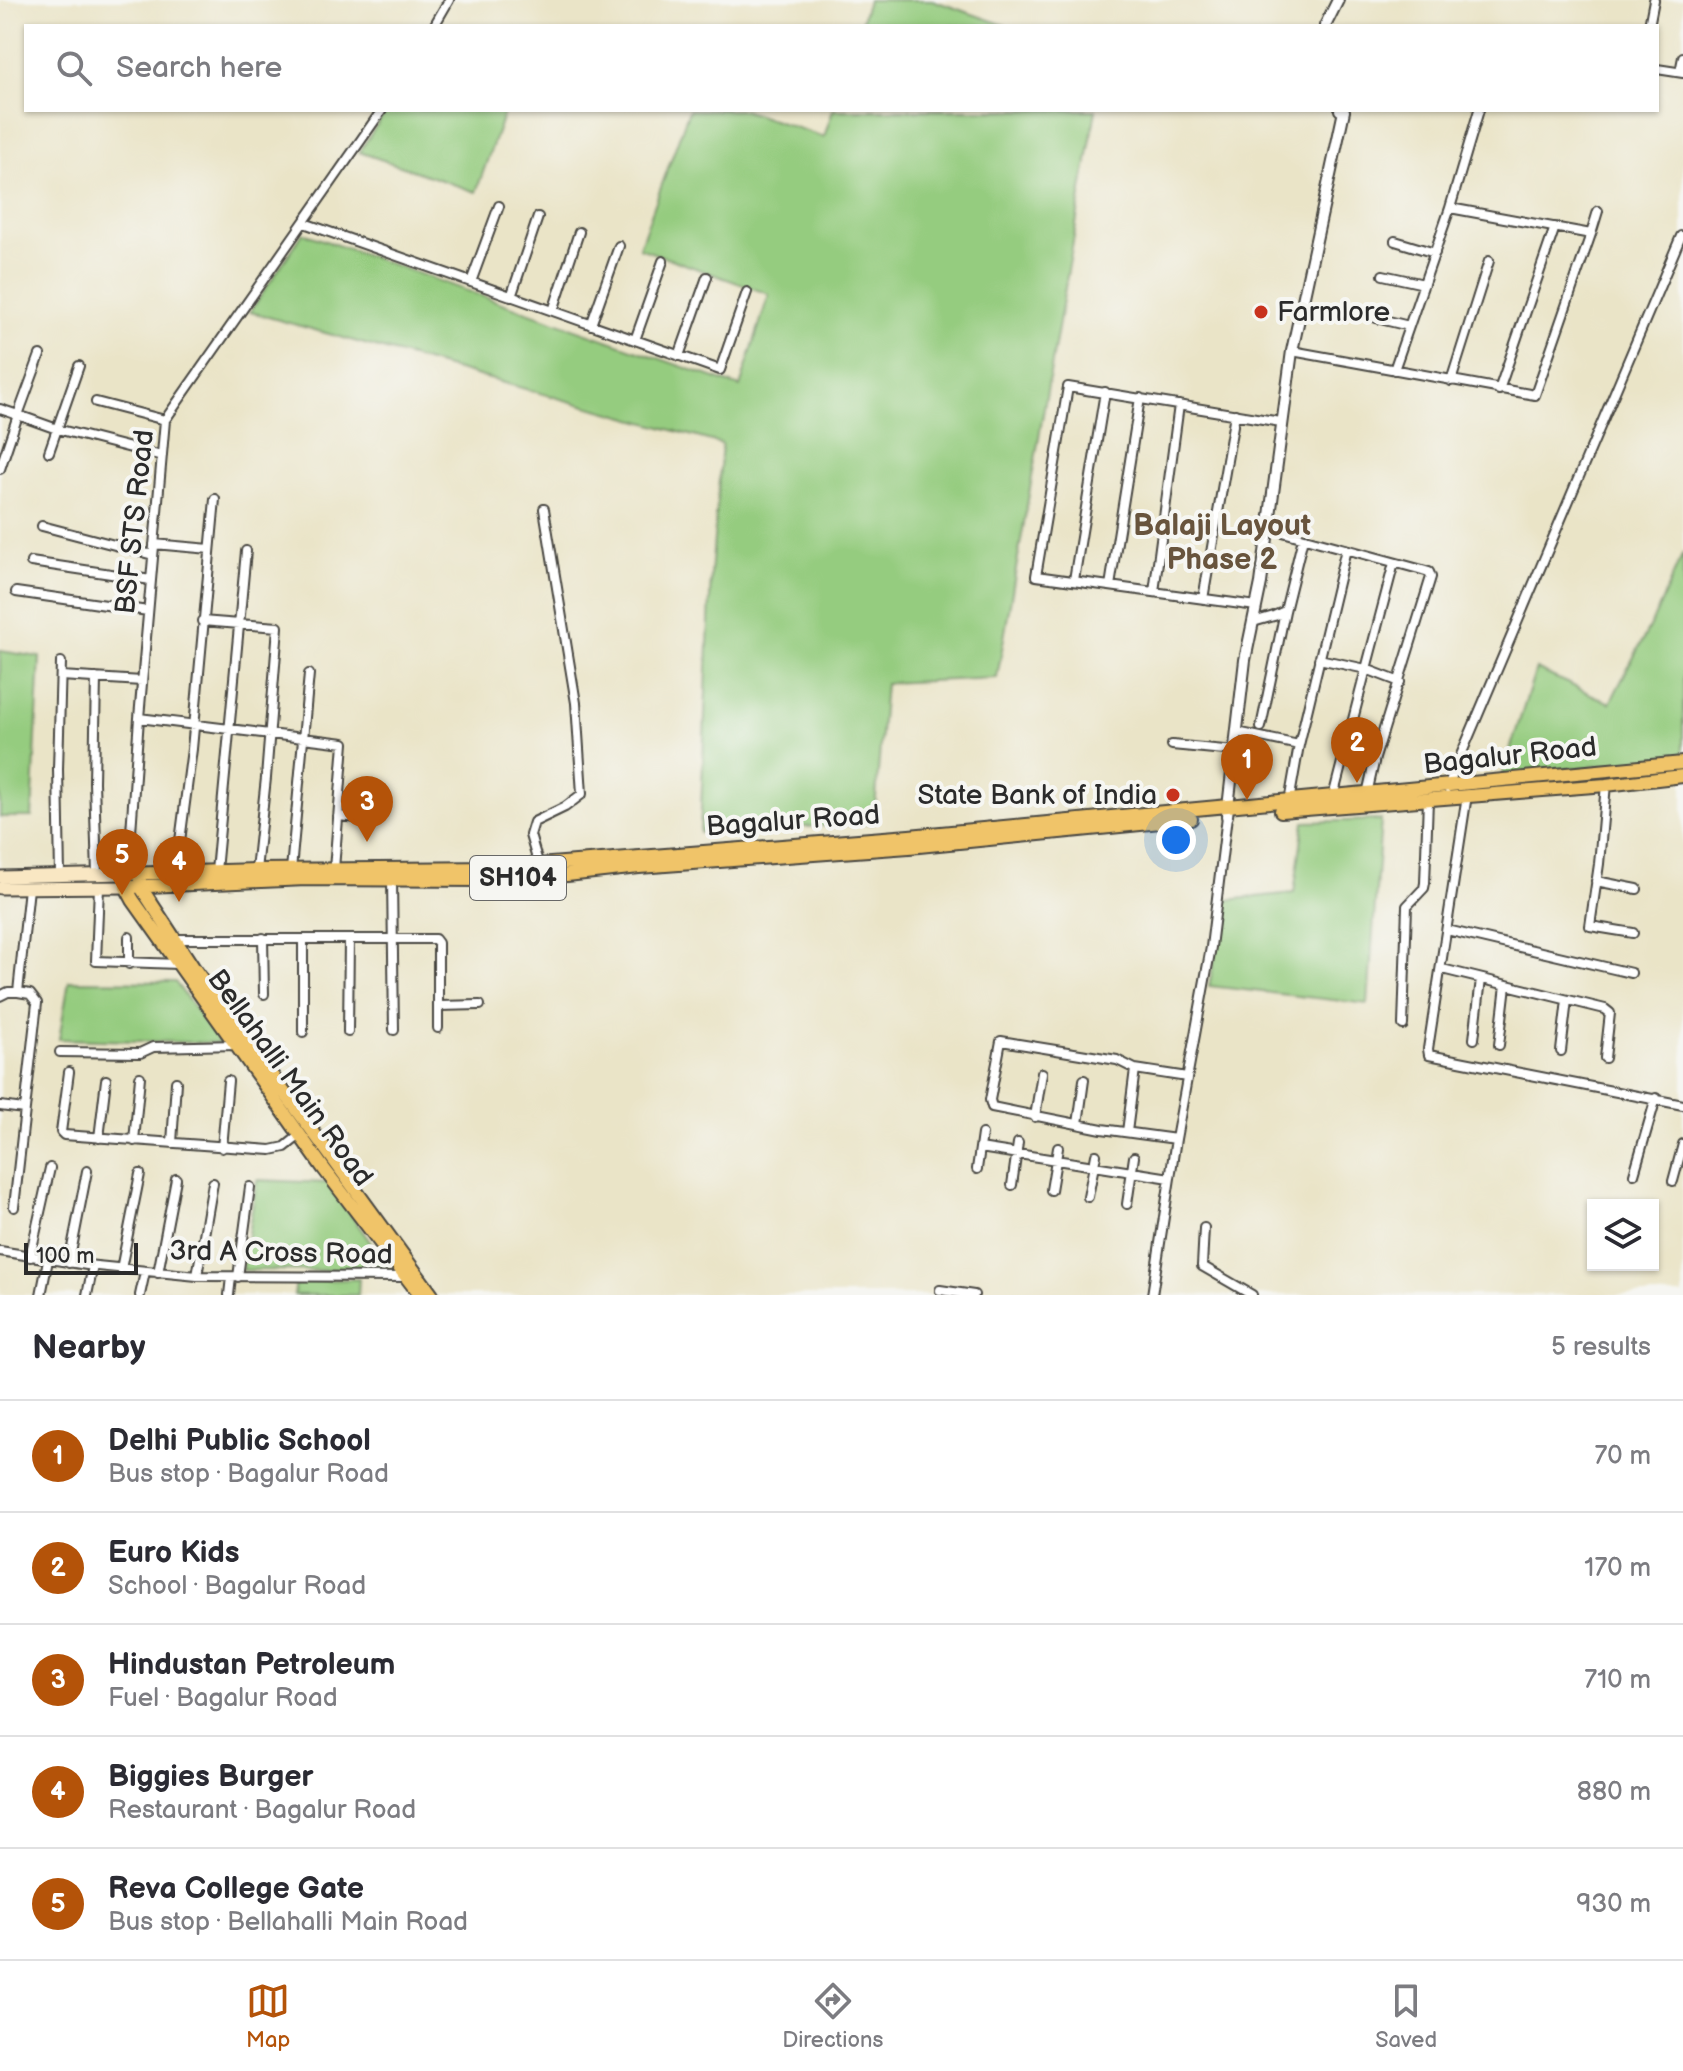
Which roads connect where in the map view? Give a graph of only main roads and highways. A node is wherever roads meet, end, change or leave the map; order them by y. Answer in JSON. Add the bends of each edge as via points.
{"nodes":[{"id":1,"x":1683,"y":763,"type":"edge"},
{"id":2,"x":1683,"y":776,"type":"edge"},
{"id":3,"x":1447,"y":792,"type":"junction"},
{"id":4,"x":1228,"y":812,"type":"junction"},
{"id":5,"x":909,"y":842,"type":"junction"},
{"id":6,"x":126,"y":874,"type":"junction"},
{"id":7,"x":0,"y":877,"type":"edge"},
{"id":8,"x":140,"y":880,"type":"junction"},
{"id":9,"x":0,"y":888,"type":"edge"},
{"id":10,"x":412,"y":1277,"type":"junction"},
{"id":11,"x":420,"y":1295,"type":"edge"},
{"id":12,"x":432,"y":1295,"type":"edge"}],
"edges":[{"from":1,"to":3,"type":"main road","name":"Bagalur Road","number":"SH104"},
{"from":2,"to":3,"type":"main road","name":"Bagalur Road","number":"SH104","via":[[1467,795]]},
{"from":3,"to":4,"type":"main road","name":"Bagalur Road","number":"SH104","via":[[1333,797]]},
{"from":3,"to":4,"type":"main road","name":"Bagalur Road","number":"SH104","via":[[1428,799]]},
{"from":4,"to":5,"type":"main road","name":"Bagalur Road","number":"SH104"},
{"from":5,"to":8,"type":"main road","name":"Bagalur Road","number":"SH104","via":[[480,880]]},
{"from":5,"to":8,"type":"main road","name":"Bagalur Road","number":"SH104","via":[[499,868],[176,872]]},
{"from":6,"to":7,"type":"main road","name":"Bagalur Road"},
{"from":6,"to":8,"type":"main road","name":"Bagalur Road","number":"SH104"},
{"from":6,"to":9,"type":"main road","name":"Bagalur Road","via":[[99,887]]},
{"from":6,"to":10,"type":"main road","name":"Bellahalli Main Road","via":[[178,964],[300,1135]]},
{"from":8,"to":10,"type":"main road","name":"Bellahalli Main Road","via":[[175,939]]},
{"from":10,"to":11,"type":"main road","name":"Bellahalli Main Road"},
{"from":10,"to":12,"type":"main road","name":"Bellahalli Main Road"}]}
